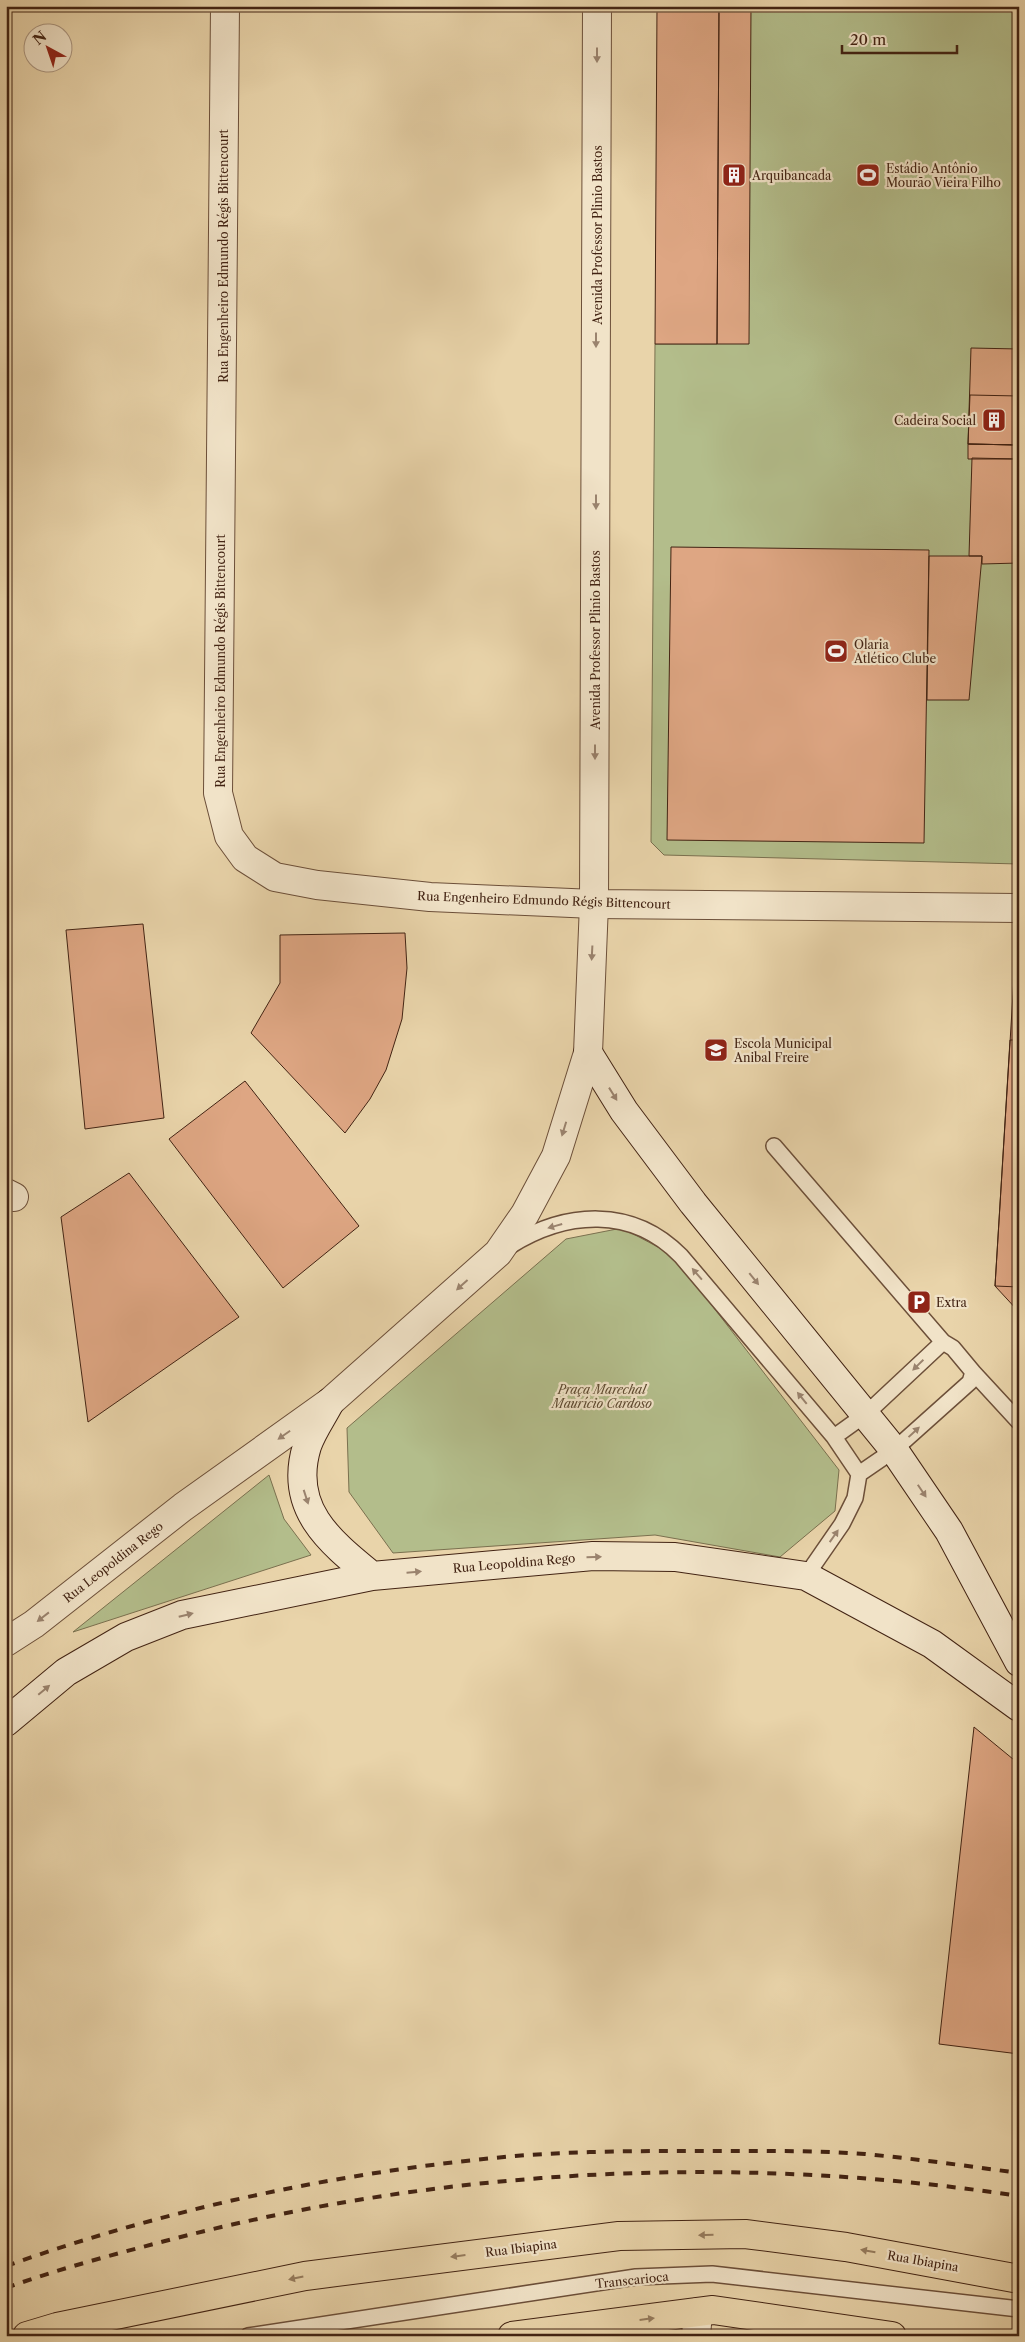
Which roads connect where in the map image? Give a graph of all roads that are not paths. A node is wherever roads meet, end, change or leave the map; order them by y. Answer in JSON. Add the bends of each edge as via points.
{"nodes":[{"id":1,"x":225,"y":6,"type":"edge"},
{"id":2,"x":597,"y":6,"type":"edge"},
{"id":3,"x":594,"y":904,"type":"junction"},
{"id":4,"x":1019,"y":908,"type":"edge"},
{"id":5,"x":588,"y":1053,"type":"junction"},
{"id":6,"x":774,"y":1146,"type":"dead end"},
{"id":7,"x":498,"y":1253,"type":"junction"},
{"id":8,"x":943,"y":1342,"type":"junction"},
{"id":9,"x":973,"y":1372,"type":"junction"},
{"id":10,"x":330,"y":1402,"type":"junction"},
{"id":11,"x":866,"y":1414,"type":"junction"},
{"id":12,"x":1019,"y":1422,"type":"edge"},
{"id":13,"x":834,"y":1437,"type":"junction"},
{"id":14,"x":894,"y":1450,"type":"junction"},
{"id":15,"x":859,"y":1474,"type":"junction"},
{"id":16,"x":372,"y":1576,"type":"junction"},
{"id":17,"x":806,"y":1576,"type":"junction"},
{"id":18,"x":6,"y":1642,"type":"edge"},
{"id":19,"x":1019,"y":1662,"type":"edge"},
{"id":20,"x":1019,"y":1707,"type":"edge"},
{"id":21,"x":6,"y":1722,"type":"edge"},
{"id":22,"x":1019,"y":2279,"type":"edge"},
{"id":23,"x":1019,"y":2309,"type":"edge"},
{"id":24,"x":697,"y":2324,"type":"edge"},
{"id":25,"x":27,"y":2336,"type":"edge"},
{"id":26,"x":248,"y":2336,"type":"edge"},
{"id":27,"x":512,"y":2336,"type":"edge"},
{"id":28,"x":892,"y":2336,"type":"edge"}],
"edges":[{"from":1,"to":3,"type":"street","name":"Rua Engenheiro Edmundo Régis Bittencourt","via":[[218,793],[229,836],[245,858],[275,877],[317,886],[430,897]]},
{"from":2,"to":3,"type":"street","name":"Avenida Professor Plinio Bastos","one_way":true},
{"from":3,"to":4,"type":"street","name":"Rua Engenheiro Edmundo Régis Bittencourt"},
{"from":3,"to":5,"type":"street","name":"Avenida Professor Plinio Bastos","one_way":true},
{"from":5,"to":7,"type":"street","name":"Avenida Professor Plinio Bastos","one_way":true,"via":[[556,1156],[525,1214]]},
{"from":5,"to":11,"type":"street","one_way":true,"via":[[624,1111],[693,1203]]},
{"from":6,"to":8,"type":"lane"},
{"from":7,"to":10,"type":"street","name":"Rua Leopoldina Rego","one_way":true},
{"from":13,"to":7,"type":"lane","one_way":true,"via":[[666,1240],[644,1228],[609,1218],[579,1219],[532,1232]]},
{"from":8,"to":9,"type":"lane","via":[[953,1348]]},
{"from":8,"to":11,"type":"lane","one_way":true},
{"from":9,"to":12,"type":"lane"},
{"from":14,"to":9,"type":"lane","one_way":true,"via":[[970,1382]]},
{"from":10,"to":16,"type":"street","one_way":true,"via":[[307,1445],[303,1493],[317,1524],[329,1539]]},
{"from":10,"to":18,"type":"street","name":"Rua Leopoldina Rego","one_way":true,"via":[[183,1507],[34,1624]]},
{"from":11,"to":13,"type":"lane"},
{"from":11,"to":14,"type":"street"},
{"from":13,"to":15,"type":"lane"},
{"from":14,"to":15,"type":"lane"},
{"from":14,"to":19,"type":"street","one_way":true,"via":[[948,1531]]},
{"from":17,"to":15,"type":"lane","one_way":true,"via":[[842,1524],[855,1498]]},
{"from":16,"to":17,"type":"street","name":"Rua Leopoldina Rego","one_way":true,"via":[[593,1556],[675,1557]]},
{"from":21,"to":16,"type":"street","name":"Rua Leopoldina Rego","one_way":true,"via":[[66,1672],[126,1638],[182,1615]]},
{"from":17,"to":20,"type":"street","name":"Rua Leopoldina Rego","via":[[932,1644]]},
{"from":22,"to":25,"type":"main road","name":"Rua Ibiapina","one_way":true,"via":[[846,2247],[745,2234],[619,2236],[305,2276]]},
{"from":23,"to":26,"type":"lane","name":"Transcarioca","via":[[712,2274],[636,2277]]},
{"from":27,"to":24,"type":"main road","one_way":true},
{"from":24,"to":28,"type":"main road","via":[[713,2310]]}]}
